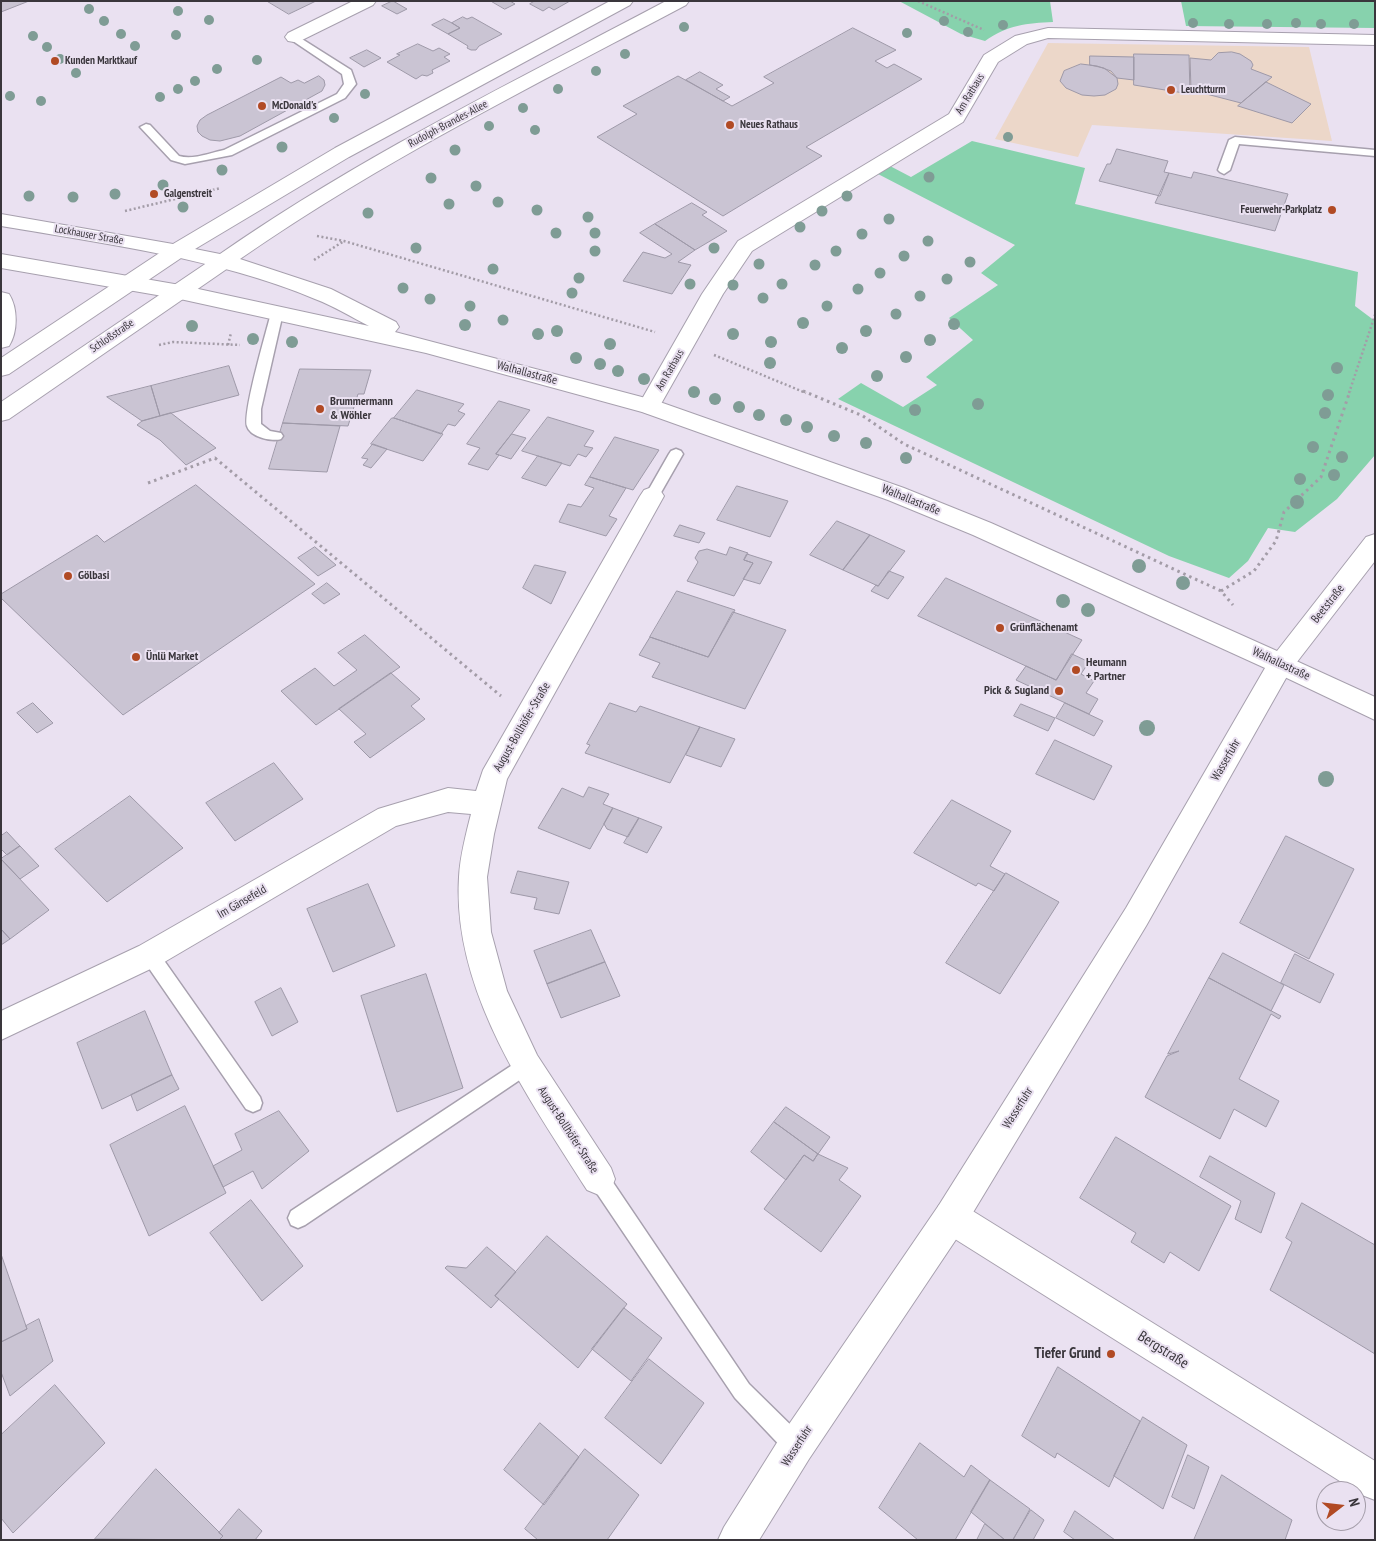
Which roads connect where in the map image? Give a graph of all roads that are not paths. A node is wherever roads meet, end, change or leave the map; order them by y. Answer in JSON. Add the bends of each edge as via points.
{"nodes":[{"id":1,"x":367,"y":1,"type":"edge"},
{"id":2,"x":624,"y":1,"type":"edge"},
{"id":3,"x":680,"y":1,"type":"edge"},
{"id":4,"x":294,"y":37,"type":"joint"},
{"id":5,"x":1375,"y":40,"type":"edge"},
{"id":6,"x":146,"y":127,"type":"dead end"},
{"id":7,"x":1375,"y":153,"type":"edge"},
{"id":8,"x":1224,"y":170,"type":"dead end"},
{"id":9,"x":1,"y":220,"type":"edge"},
{"id":10,"x":177,"y":251,"type":"junction"},
{"id":11,"x":1,"y":261,"type":"edge"},
{"id":12,"x":224,"y":261,"type":"junction"},
{"id":13,"x":128,"y":282,"type":"junction"},
{"id":14,"x":180,"y":292,"type":"junction"},
{"id":15,"x":1,"y":299,"type":"edge"},
{"id":16,"x":277,"y":313,"type":"junction"},
{"id":17,"x":1,"y":341,"type":"edge"},
{"id":18,"x":426,"y":346,"type":"junction"},
{"id":19,"x":1,"y":369,"type":"edge"},
{"id":20,"x":649,"y":406,"type":"junction"},
{"id":21,"x":1,"y":413,"type":"edge"},
{"id":22,"x":276,"y":436,"type":"dead end"},
{"id":23,"x":676,"y":454,"type":"dead end"},
{"id":24,"x":652,"y":496,"type":"joint"},
{"id":25,"x":1375,"y":543,"type":"edge"},
{"id":26,"x":1281,"y":664,"type":"junction"},
{"id":27,"x":1375,"y":709,"type":"edge"},
{"id":28,"x":487,"y":804,"type":"junction"},
{"id":29,"x":150,"y":956,"type":"junction"},
{"id":30,"x":1,"y":1026,"type":"edge"},
{"id":31,"x":526,"y":1064,"type":"junction"},
{"id":32,"x":253,"y":1103,"type":"dead end"},
{"id":33,"x":599,"y":1179,"type":"joint"},
{"id":34,"x":951,"y":1217,"type":"junction"},
{"id":35,"x":298,"y":1218,"type":"dead end"},
{"id":36,"x":796,"y":1446,"type":"junction"},
{"id":37,"x":1375,"y":1482,"type":"edge"},
{"id":38,"x":738,"y":1540,"type":"edge"}],
"edges":[{"from":1,"to":4,"type":"main road"},
{"from":2,"to":10,"type":"main road","name":"Rudolph-Brandes-Allee","via":[[466,84],[250,205]]},
{"from":3,"to":12,"type":"main road","name":"Rudolph-Brandes-Allee","via":[[404,147],[280,222]]},
{"from":4,"to":6,"type":"lane","via":[[347,72],[350,84],[341,96],[228,153],[205,158],[185,161],[176,158]]},
{"from":5,"to":20,"type":"main road","name":"Am Rathaus","via":[[1048,33],[1021,40],[991,58],[956,118],[745,246],[713,294]]},
{"from":7,"to":8,"type":"lane","via":[[1235,140]]},
{"from":9,"to":10,"type":"main road","name":"Lockhauser Straße"},
{"from":10,"to":12,"type":"main road","name":"Walhallastraße"},
{"from":10,"to":13,"type":"main road"},
{"from":11,"to":13,"type":"main road"},
{"from":12,"to":14,"type":"main road","name":"Schloßstraße"},
{"from":12,"to":18,"type":"main road","name":"Walhallastraße","via":[[323,294]]},
{"from":13,"to":14,"type":"main road","name":"Walhallastraße"},
{"from":13,"to":19,"type":"main road"},
{"from":14,"to":16,"type":"main road","name":"Walhallastraße"},
{"from":14,"to":21,"type":"main road","name":"Schloßstraße"},
{"from":15,"to":17,"type":"main road","via":[[4,318]]},
{"from":16,"to":18,"type":"main road","name":"Walhallastraße"},
{"from":16,"to":22,"type":"lane","via":[[254,409],[254,426],[267,435]]},
{"from":18,"to":20,"type":"main road","name":"Walhallastraße"},
{"from":20,"to":26,"type":"main road","name":"Walhallastraße","via":[[896,494],[982,529]]},
{"from":23,"to":24,"type":"lane","name":"August-Bollhöfer-Straße"},
{"from":24,"to":28,"type":"main road","name":"August-Bollhöfer-Straße","via":[[493,778]]},
{"from":25,"to":26,"type":"main road","name":"Beetstraße"},
{"from":26,"to":27,"type":"main road","name":"Walhallastraße"},
{"from":26,"to":34,"type":"main road","name":"Wasserfuhr","via":[[1136,917]]},
{"from":28,"to":29,"type":"main road","name":"Im Gänsefeld","via":[[448,800],[388,816]]},
{"from":28,"to":31,"type":"main road","name":"August-Bollhöfer-Straße","via":[[473,877],[476,932],[492,992]]},
{"from":29,"to":30,"type":"main road","name":"Im Gänsefeld"},
{"from":29,"to":32,"type":"lane"},
{"from":31,"to":33,"type":"main road","name":"August-Bollhöfer-Straße"},
{"from":31,"to":35,"type":"lane"},
{"from":33,"to":36,"type":"lane","via":[[742,1391]]},
{"from":34,"to":36,"type":"main road","name":"Wasserfuhr"},
{"from":34,"to":37,"type":"main road","name":"Bergstraße"},
{"from":36,"to":38,"type":"main road","name":"Wasserfuhr"}]}
